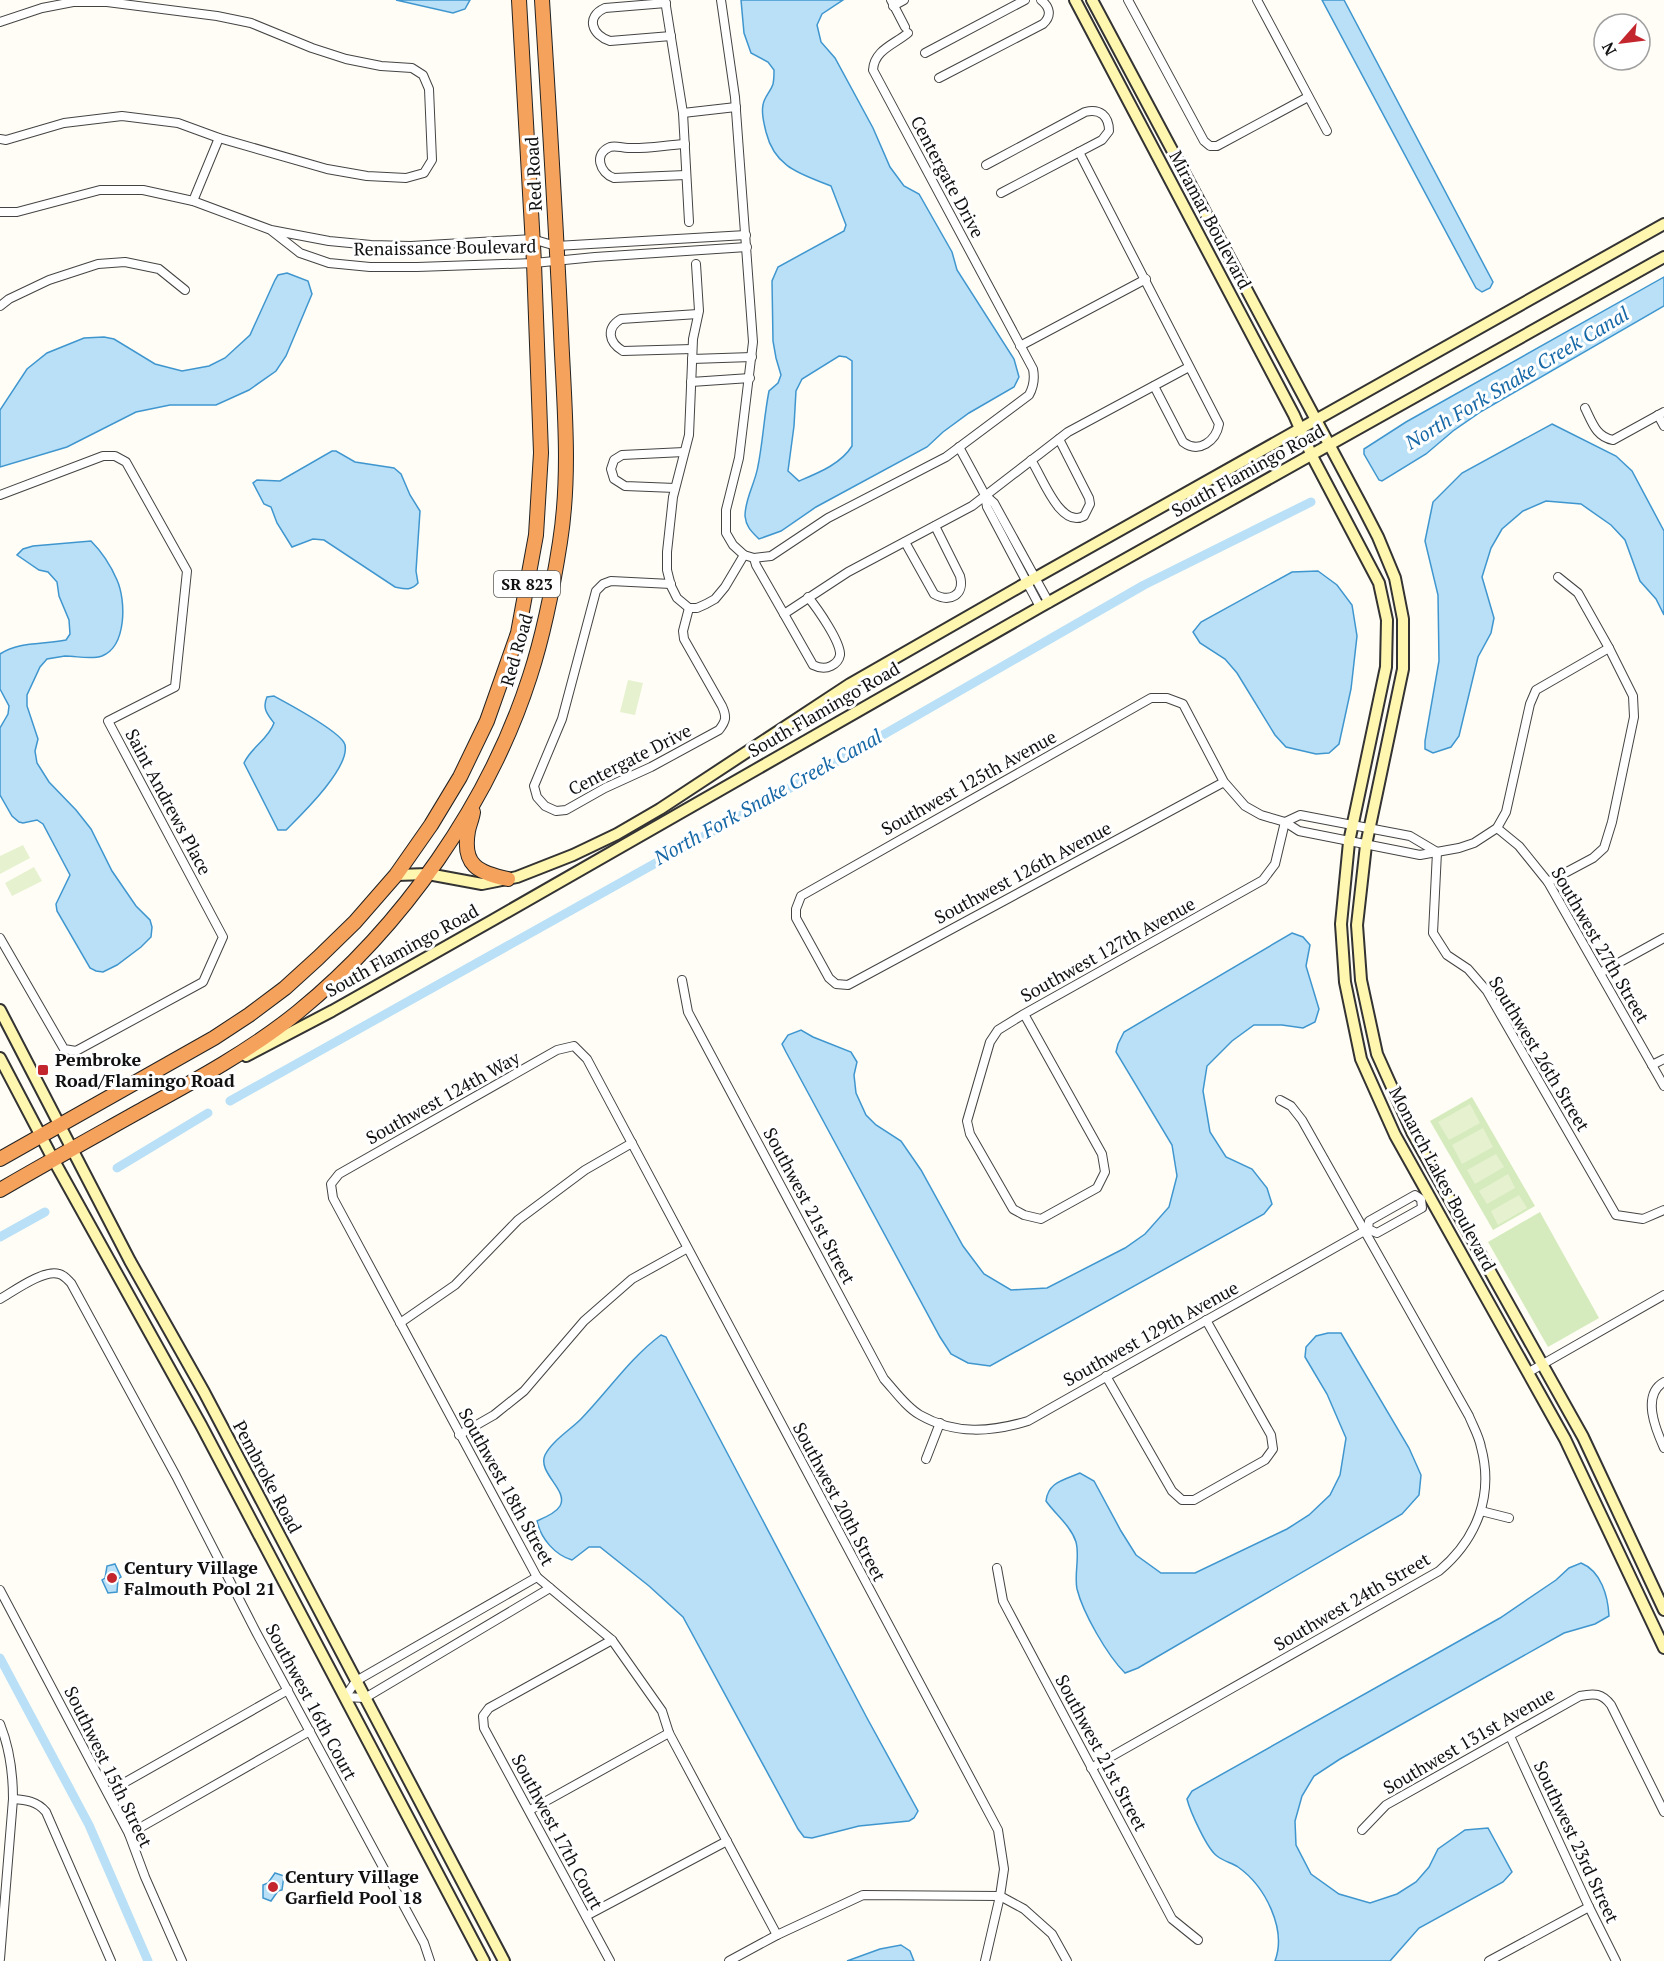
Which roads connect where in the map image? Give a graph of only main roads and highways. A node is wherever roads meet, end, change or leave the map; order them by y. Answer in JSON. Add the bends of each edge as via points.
{"nodes":[{"id":1,"x":519,"y":0,"type":"edge"},
{"id":2,"x":542,"y":0,"type":"edge"},
{"id":3,"x":1076,"y":0,"type":"edge"},
{"id":4,"x":1092,"y":0,"type":"edge"},
{"id":5,"x":1664,"y":224,"type":"edge"},
{"id":6,"x":1664,"y":257,"type":"edge"},
{"id":7,"x":1316,"y":421,"type":"junction"},
{"id":8,"x":1301,"y":429,"type":"junction"},
{"id":9,"x":1330,"y":446,"type":"junction"},
{"id":10,"x":1312,"y":456,"type":"junction"},
{"id":11,"x":474,"y":800,"type":"junction"},
{"id":12,"x":428,"y":874,"type":"junction"},
{"id":13,"x":396,"y":875,"type":"junction"},
{"id":14,"x":508,"y":879,"type":"junction"},
{"id":15,"x":0,"y":1010,"type":"edge"},
{"id":16,"x":0,"y":1058,"type":"edge"},
{"id":17,"x":202,"y":1077,"type":"junction"},
{"id":18,"x":60,"y":1125,"type":"junction"},
{"id":19,"x":41,"y":1136,"type":"junction"},
{"id":20,"x":72,"y":1149,"type":"junction"},
{"id":21,"x":0,"y":1159,"type":"edge"},
{"id":22,"x":53,"y":1159,"type":"junction"},
{"id":23,"x":0,"y":1190,"type":"edge"},
{"id":24,"x":244,"y":1469,"type":"junction"},
{"id":25,"x":229,"y":1477,"type":"junction"},
{"id":26,"x":1664,"y":1610,"type":"edge"},
{"id":27,"x":1664,"y":1648,"type":"edge"},
{"id":28,"x":484,"y":1961,"type":"edge"},
{"id":29,"x":504,"y":1961,"type":"edge"}],
"edges":[{"from":1,"to":13,"type":"highway","name":"Red Road","number":"SR 823","via":[[541,453],[536,535],[518,633],[487,721],[460,777]]},
{"from":2,"to":11,"type":"highway","name":"Red Road","number":"SR 823","via":[[567,455],[560,541],[530,678],[511,728]]},
{"from":3,"to":8,"type":"main road","name":"Miramar Boulevard"},
{"from":4,"to":7,"type":"main road","name":"Miramar Boulevard"},
{"from":5,"to":7,"type":"main road","name":"South Flamingo Road"},
{"from":6,"to":9,"type":"main road","name":"South Flamingo Road"},
{"from":7,"to":8,"type":"main road","name":"South Flamingo Road"},
{"from":7,"to":9,"type":"main road","name":"Miramar Boulevard"},
{"from":8,"to":10,"type":"main road","name":"Miramar Boulevard"},
{"from":8,"to":14,"type":"main road","name":"South Flamingo Road","via":[[850,684],[617,834]]},
{"from":9,"to":10,"type":"main road","name":"South Flamingo Road"},
{"from":9,"to":26,"type":"main road","name":"Monarch Lakes Boulevard","via":[[1378,537],[1395,578],[1404,618],[1402,669],[1366,845],[1357,925],[1361,980],[1377,1054],[1412,1132],[1583,1437]]},
{"from":10,"to":17,"type":"main road","name":"South Flamingo Road","via":[[362,994]]},
{"from":10,"to":27,"type":"main road","name":"Monarch Lakes Boulevard","via":[[1379,583],[1387,620],[1386,667],[1349,842],[1341,924],[1345,982],[1361,1059],[1425,1196],[1565,1438]]},
{"from":11,"to":12,"type":"highway","name":"Red Road","number":"SR 823"},
{"from":11,"to":14,"type":"highway","via":[[466,844],[468,858],[490,876]]},
{"from":12,"to":13,"type":"main road","name":"South Flamingo Road"},
{"from":12,"to":14,"type":"main road","name":"South Flamingo Road","via":[[482,884]]},
{"from":12,"to":17,"type":"highway","name":"Red Road","number":"SR 823","via":[[372,941],[300,1010]]},
{"from":13,"to":18,"type":"highway","name":"Red Road","number":"SR 823","via":[[355,922],[249,1015]]},
{"from":15,"to":18,"type":"main road","name":"Pembroke Road"},
{"from":16,"to":19,"type":"main road","name":"Pembroke Road"},
{"from":17,"to":20,"type":"highway","name":"South Flamingo Road","number":"SR 823"},
{"from":18,"to":19,"type":"highway","number":"SR 823"},
{"from":18,"to":20,"type":"main road","name":"Pembroke Road"},
{"from":19,"to":21,"type":"highway","number":"SR 823"},
{"from":19,"to":22,"type":"main road","name":"Pembroke Road"},
{"from":20,"to":22,"type":"highway","name":"South Flamingo Road","number":"SR 823"},
{"from":20,"to":24,"type":"main road","name":"Pembroke Road"},
{"from":22,"to":23,"type":"highway","name":"South Flamingo Road","number":"SR 823"},
{"from":22,"to":25,"type":"main road","name":"Pembroke Road"},
{"from":24,"to":25,"type":"main road"},
{"from":24,"to":29,"type":"main road","name":"Pembroke Road"},
{"from":25,"to":28,"type":"main road","name":"Pembroke Road"}]}
